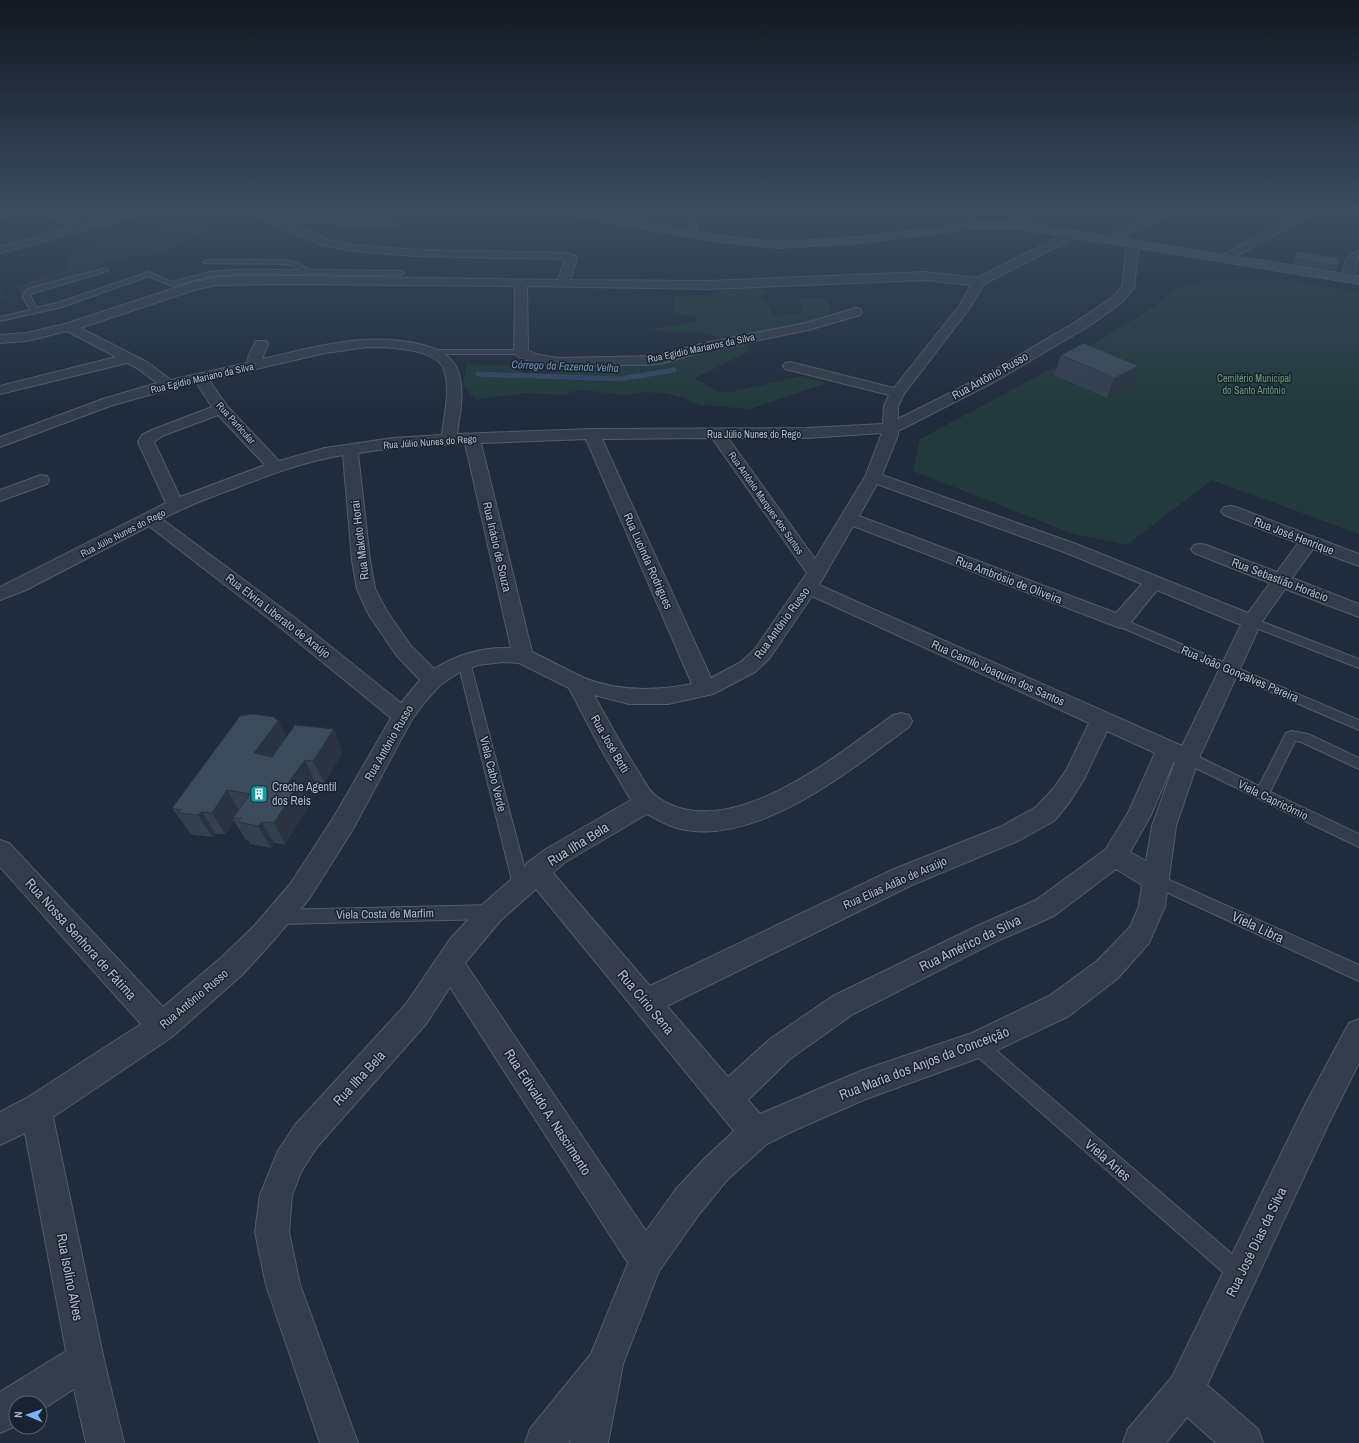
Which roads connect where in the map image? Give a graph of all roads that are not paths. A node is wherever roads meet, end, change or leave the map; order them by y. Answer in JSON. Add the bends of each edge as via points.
{"nodes":[{"id":1,"x":83,"y":276,"type":"edge"},
{"id":2,"x":142,"y":276,"type":"edge"},
{"id":3,"x":154,"y":276,"type":"edge"},
{"id":4,"x":202,"y":276,"type":"edge"},
{"id":5,"x":386,"y":276,"type":"edge"},
{"id":6,"x":565,"y":276,"type":"edge"},
{"id":7,"x":917,"y":276,"type":"edge"},
{"id":8,"x":928,"y":276,"type":"edge"},
{"id":9,"x":990,"y":276,"type":"edge"},
{"id":10,"x":1130,"y":276,"type":"edge"},
{"id":11,"x":1338,"y":276,"type":"edge"},
{"id":12,"x":197,"y":277,"type":"junction"},
{"id":13,"x":398,"y":277,"type":"junction"},
{"id":14,"x":1354,"y":279,"type":"edge"},
{"id":15,"x":209,"y":282,"type":"junction"},
{"id":16,"x":979,"y":282,"type":"junction"},
{"id":17,"x":521,"y":283,"type":"junction"},
{"id":18,"x":563,"y":284,"type":"junction"},
{"id":19,"x":34,"y":311,"type":"junction"},
{"id":20,"x":856,"y":312,"type":"dead end"},
{"id":21,"x":0,"y":319,"type":"edge"},
{"id":22,"x":69,"y":327,"type":"junction"},
{"id":23,"x":0,"y":339,"type":"edge"},
{"id":24,"x":261,"y":344,"type":"dead end"},
{"id":25,"x":430,"y":352,"type":"junction"},
{"id":26,"x":521,"y":352,"type":"junction"},
{"id":27,"x":129,"y":358,"type":"junction"},
{"id":28,"x":254,"y":365,"type":"junction"},
{"id":29,"x":790,"y":366,"type":"dead end"},
{"id":30,"x":200,"y":377,"type":"junction"},
{"id":31,"x":169,"y":385,"type":"junction"},
{"id":32,"x":0,"y":390,"type":"edge"},
{"id":33,"x":897,"y":393,"type":"junction"},
{"id":34,"x":221,"y":409,"type":"junction"},
{"id":35,"x":891,"y":428,"type":"junction"},
{"id":36,"x":592,"y":434,"type":"junction"},
{"id":37,"x":717,"y":434,"type":"junction"},
{"id":38,"x":449,"y":439,"type":"junction"},
{"id":39,"x":472,"y":439,"type":"junction"},
{"id":40,"x":0,"y":442,"type":"edge"},
{"id":41,"x":350,"y":449,"type":"junction"},
{"id":42,"x":276,"y":467,"type":"junction"},
{"id":43,"x":873,"y":477,"type":"junction"},
{"id":44,"x":41,"y":480,"type":"dead end"},
{"id":45,"x":0,"y":496,"type":"edge"},
{"id":46,"x":175,"y":505,"type":"junction"},
{"id":47,"x":1230,"y":511,"type":"dead end"},
{"id":48,"x":150,"y":518,"type":"junction"},
{"id":49,"x":849,"y":518,"type":"junction"},
{"id":50,"x":1309,"y":541,"type":"junction"},
{"id":51,"x":1200,"y":549,"type":"dead end"},
{"id":52,"x":1359,"y":560,"type":"edge"},
{"id":53,"x":812,"y":580,"type":"junction"},
{"id":54,"x":1281,"y":580,"type":"junction"},
{"id":55,"x":1154,"y":582,"type":"junction"},
{"id":56,"x":0,"y":594,"type":"edge"},
{"id":57,"x":1359,"y":610,"type":"edge"},
{"id":58,"x":1120,"y":622,"type":"junction"},
{"id":59,"x":1252,"y":622,"type":"junction"},
{"id":60,"x":523,"y":656,"type":"junction"},
{"id":61,"x":464,"y":662,"type":"junction"},
{"id":62,"x":1359,"y":664,"type":"edge"},
{"id":63,"x":1230,"y":670,"type":"junction"},
{"id":64,"x":433,"y":680,"type":"junction"},
{"id":65,"x":577,"y":683,"type":"junction"},
{"id":66,"x":705,"y":689,"type":"junction"},
{"id":67,"x":403,"y":716,"type":"junction"},
{"id":68,"x":1101,"y":720,"type":"junction"},
{"id":69,"x":901,"y":721,"type":"dead end"},
{"id":70,"x":1359,"y":725,"type":"edge"},
{"id":71,"x":1178,"y":753,"type":"junction"},
{"id":72,"x":1359,"y":764,"type":"edge"},
{"id":73,"x":1262,"y":794,"type":"junction"},
{"id":74,"x":647,"y":802,"type":"junction"},
{"id":75,"x":1359,"y":841,"type":"edge"},
{"id":76,"x":0,"y":850,"type":"edge"},
{"id":77,"x":1115,"y":856,"type":"junction"},
{"id":78,"x":529,"y":878,"type":"junction"},
{"id":79,"x":1156,"y":880,"type":"junction"},
{"id":80,"x":492,"y":912,"type":"junction"},
{"id":81,"x":278,"y":917,"type":"junction"},
{"id":82,"x":450,"y":964,"type":"junction"},
{"id":83,"x":1359,"y":973,"type":"edge"},
{"id":84,"x":646,"y":1002,"type":"junction"},
{"id":85,"x":162,"y":1027,"type":"junction"},
{"id":86,"x":1359,"y":1033,"type":"edge"},
{"id":87,"x":977,"y":1045,"type":"junction"},
{"id":88,"x":728,"y":1099,"type":"junction"},
{"id":89,"x":36,"y":1110,"type":"junction"},
{"id":90,"x":0,"y":1129,"type":"edge"},
{"id":91,"x":756,"y":1133,"type":"junction"},
{"id":92,"x":646,"y":1260,"type":"junction"},
{"id":93,"x":1240,"y":1274,"type":"junction"},
{"id":94,"x":86,"y":1360,"type":"junction"},
{"id":95,"x":605,"y":1364,"type":"junction"},
{"id":96,"x":1185,"y":1390,"type":"junction"},
{"id":97,"x":31,"y":1395,"type":"edge"},
{"id":98,"x":105,"y":1443,"type":"edge"},
{"id":99,"x":339,"y":1443,"type":"edge"},
{"id":100,"x":544,"y":1443,"type":"edge"},
{"id":101,"x":589,"y":1443,"type":"edge"},
{"id":102,"x":1142,"y":1443,"type":"edge"},
{"id":103,"x":1244,"y":1443,"type":"edge"}],
"edges":[{"from":1,"to":19,"type":"lane","via":[[31,291],[26,295]]},
{"from":2,"to":19,"type":"lane"},
{"from":3,"to":12,"type":"lane","via":[[172,284]]},
{"from":4,"to":12,"type":"lane"},
{"from":5,"to":13,"type":"lane"},
{"from":6,"to":18,"type":"street"},
{"from":7,"to":18,"type":"street","via":[[742,284]]},
{"from":8,"to":16,"type":"street"},
{"from":9,"to":16,"type":"street"},
{"from":10,"to":35,"type":"street","name":"Rua Antônio Russo","via":[[1128,288],[1117,300],[1084,323],[991,378]]},
{"from":11,"to":14,"type":"main road"},
{"from":12,"to":15,"type":"lane"},
{"from":13,"to":15,"type":"street"},
{"from":13,"to":17,"type":"street"},
{"from":15,"to":22,"type":"street"},
{"from":16,"to":33,"type":"street","via":[[965,306]]},
{"from":17,"to":18,"type":"street"},
{"from":17,"to":26,"type":"street"},
{"from":19,"to":21,"type":"lane"},
{"from":20,"to":26,"type":"street","name":"Rua Egídio Marianos da Silva","via":[[808,326],[704,347],[659,360],[549,362],[525,356]]},
{"from":22,"to":23,"type":"street","via":[[27,337]]},
{"from":22,"to":27,"type":"street"},
{"from":24,"to":28,"type":"street"},
{"from":25,"to":26,"type":"lane"},
{"from":25,"to":28,"type":"street","name":"Rua Egídio Mariano da Silva","via":[[388,343],[360,344],[323,349]]},
{"from":25,"to":38,"type":"street","via":[[449,364],[453,377]]},
{"from":27,"to":31,"type":"street"},
{"from":27,"to":32,"type":"street"},
{"from":28,"to":30,"type":"street","name":"Rua Egídio Mariano da Silva"},
{"from":29,"to":33,"type":"street"},
{"from":30,"to":31,"type":"street","name":"Rua Egídio Mariano da Silva"},
{"from":30,"to":34,"type":"street","name":"Rua Particular"},
{"from":31,"to":40,"type":"street","name":"Rua Egídio Mariano da Silva","via":[[109,402]]},
{"from":33,"to":35,"type":"street","via":[[891,406]]},
{"from":34,"to":42,"type":"street","name":"Rua Particular"},
{"from":34,"to":46,"type":"street","via":[[157,432],[146,442]]},
{"from":35,"to":37,"type":"street","name":"Rua Júlio Nunes do Rego","via":[[807,434]]},
{"from":35,"to":43,"type":"street","name":"Rua Antônio Russo"},
{"from":36,"to":37,"type":"street","name":"Rua Júlio Nunes do Rego"},
{"from":36,"to":39,"type":"street","name":"Rua Júlio Nunes do Rego"},
{"from":36,"to":66,"type":"street","name":"Rua Lucinda Rodrigues"},
{"from":37,"to":53,"type":"street","name":"Rua Antônio Marques dos Santos"},
{"from":38,"to":39,"type":"street","name":"Rua Júlio Nunes do Rego"},
{"from":38,"to":41,"type":"street","name":"Rua Júlio Nunes do Rego"},
{"from":39,"to":60,"type":"street","name":"Rua Inácio de Souza"},
{"from":41,"to":42,"type":"street","name":"Rua Júlio Nunes do Rego"},
{"from":41,"to":64,"type":"street","name":"Rua Makoto Horai","via":[[366,589],[378,615],[404,651]]},
{"from":42,"to":46,"type":"street","name":"Rua Júlio Nunes do Rego"},
{"from":43,"to":49,"type":"street","name":"Rua Antônio Russo"},
{"from":43,"to":55,"type":"street","via":[[1070,548]]},
{"from":44,"to":45,"type":"street"},
{"from":46,"to":48,"type":"street","name":"Rua Júlio Nunes do Rego"},
{"from":47,"to":50,"type":"street","name":"Rua José Henrique"},
{"from":48,"to":56,"type":"street","name":"Rua Júlio Nunes do Rego"},
{"from":48,"to":67,"type":"street","name":"Rua Elvira Liberato de Araújo","via":[[288,623]]},
{"from":49,"to":53,"type":"street","name":"Rua Antônio Russo"},
{"from":49,"to":58,"type":"street","name":"Rua Ambrósio de Oliveira"},
{"from":50,"to":52,"type":"street","name":"Rua José Henrique"},
{"from":50,"to":54,"type":"street","name":"Rua Maria dos Anjos da Conceição"},
{"from":51,"to":54,"type":"street","name":"Rua Sebastião Horácio"},
{"from":53,"to":66,"type":"street","name":"Rua Antônio Russo","via":[[762,654],[748,667]]},
{"from":53,"to":68,"type":"street","name":"Rua Camilo Joaquim dos Santos"},
{"from":54,"to":57,"type":"street","name":"Rua Sebastião Horácio"},
{"from":54,"to":59,"type":"street","name":"Rua Maria dos Anjos da Conceição"},
{"from":55,"to":58,"type":"street"},
{"from":55,"to":59,"type":"street"},
{"from":58,"to":63,"type":"lane","name":"Rua João Gonçalves Pereira"},
{"from":59,"to":62,"type":"lane"},
{"from":59,"to":63,"type":"street","name":"Rua Maria dos Anjos da Conceição"},
{"from":60,"to":61,"type":"street","name":"Rua Antônio Russo","via":[[502,655]]},
{"from":60,"to":65,"type":"street","name":"Rua Antônio Russo"},
{"from":61,"to":64,"type":"street","name":"Rua Antônio Russo"},
{"from":61,"to":78,"type":"lane","name":"Viela Cabo Verde"},
{"from":63,"to":70,"type":"lane","name":"Rua João Gonçalves Pereira"},
{"from":63,"to":71,"type":"street","name":"Rua Maria dos Anjos da Conceição"},
{"from":64,"to":67,"type":"street","name":"Rua Antônio Russo"},
{"from":65,"to":66,"type":"street","name":"Rua Antônio Russo","via":[[629,696],[668,696]]},
{"from":65,"to":74,"type":"street","name":"Rua José Botti","via":[[614,753]]},
{"from":67,"to":81,"type":"street","name":"Rua Antônio Russo","via":[[344,822],[300,891]]},
{"from":68,"to":71,"type":"street","name":"Rua Camilo Joaquim dos Santos"},
{"from":68,"to":84,"type":"street","name":"Rua Elias Adão de Araújo","via":[[1076,773],[1045,814],[1009,834],[903,877]]},
{"from":69,"to":74,"type":"street","via":[[814,782],[775,805],[752,814],[723,822],[700,822],[663,812]]},
{"from":71,"to":73,"type":"lane","name":"Viela Capricórnio"},
{"from":71,"to":77,"type":"street","name":"Rua Américo da Silva"},
{"from":71,"to":79,"type":"street","name":"Rua Maria dos Anjos da Conceição"},
{"from":72,"to":73,"type":"lane","via":[[1303,737],[1291,736]]},
{"from":73,"to":75,"type":"lane","name":"Viela Capricórnio"},
{"from":74,"to":78,"type":"street","name":"Rua Ilha Bela","via":[[555,856]]},
{"from":76,"to":85,"type":"street","name":"Rua Nossa Senhora de Fátima"},
{"from":77,"to":79,"type":"street"},
{"from":77,"to":88,"type":"street","name":"Rua Américo da Silva","via":[[1045,908],[984,935],[843,1005],[780,1049]]},
{"from":78,"to":80,"type":"street","name":"Rua Ilha Bela"},
{"from":78,"to":84,"type":"street","name":"Rua Círio Sena"},
{"from":79,"to":83,"type":"lane","name":"Viela Libra"},
{"from":79,"to":87,"type":"street","name":"Rua Maria dos Anjos da Conceição","via":[[1152,906],[1140,935],[1107,970],[1059,1006]]},
{"from":80,"to":81,"type":"lane","name":"Viela Costa de Marfim"},
{"from":80,"to":82,"type":"street","name":"Rua Ilha Bela","via":[[460,948]]},
{"from":81,"to":85,"type":"street","name":"Rua Antônio Russo","via":[[233,965]]},
{"from":82,"to":92,"type":"street","name":"Rua Edivaldo A. Nascimento"},
{"from":82,"to":99,"type":"street","name":"Rua Ilha Bela","via":[[416,1014],[306,1136],[289,1162],[276,1195],[272,1232],[283,1285]]},
{"from":84,"to":88,"type":"street","name":"Rua Círio Sena"},
{"from":85,"to":89,"type":"street","name":"Rua Antônio Russo"},
{"from":86,"to":93,"type":"street","name":"Rua José Dias da Silva"},
{"from":87,"to":91,"type":"street","name":"Rua Maria dos Anjos da Conceição","via":[[863,1085]]},
{"from":87,"to":93,"type":"lane","name":"Viela Aries"},
{"from":88,"to":91,"type":"street","name":"Rua Círio Sena"},
{"from":89,"to":90,"type":"street","name":"Rua Antônio Russo"},
{"from":89,"to":94,"type":"street","name":"Rua Isolino Alves"},
{"from":91,"to":92,"type":"street","name":"Rua Maria dos Anjos da Conceição","via":[[716,1169],[688,1201]]},
{"from":92,"to":95,"type":"street","name":"Rua Maria dos Anjos da Conceição"},
{"from":93,"to":96,"type":"street","name":"Rua José Dias da Silva"},
{"from":94,"to":97,"type":"street"},
{"from":94,"to":98,"type":"street","name":"Rua Isolino Alves"},
{"from":95,"to":100,"type":"street"},
{"from":95,"to":101,"type":"street","name":"Rua Maria dos Anjos da Conceição"},
{"from":96,"to":102,"type":"street","name":"Rua José Dias da Silva"},
{"from":96,"to":103,"type":"street"}]}
